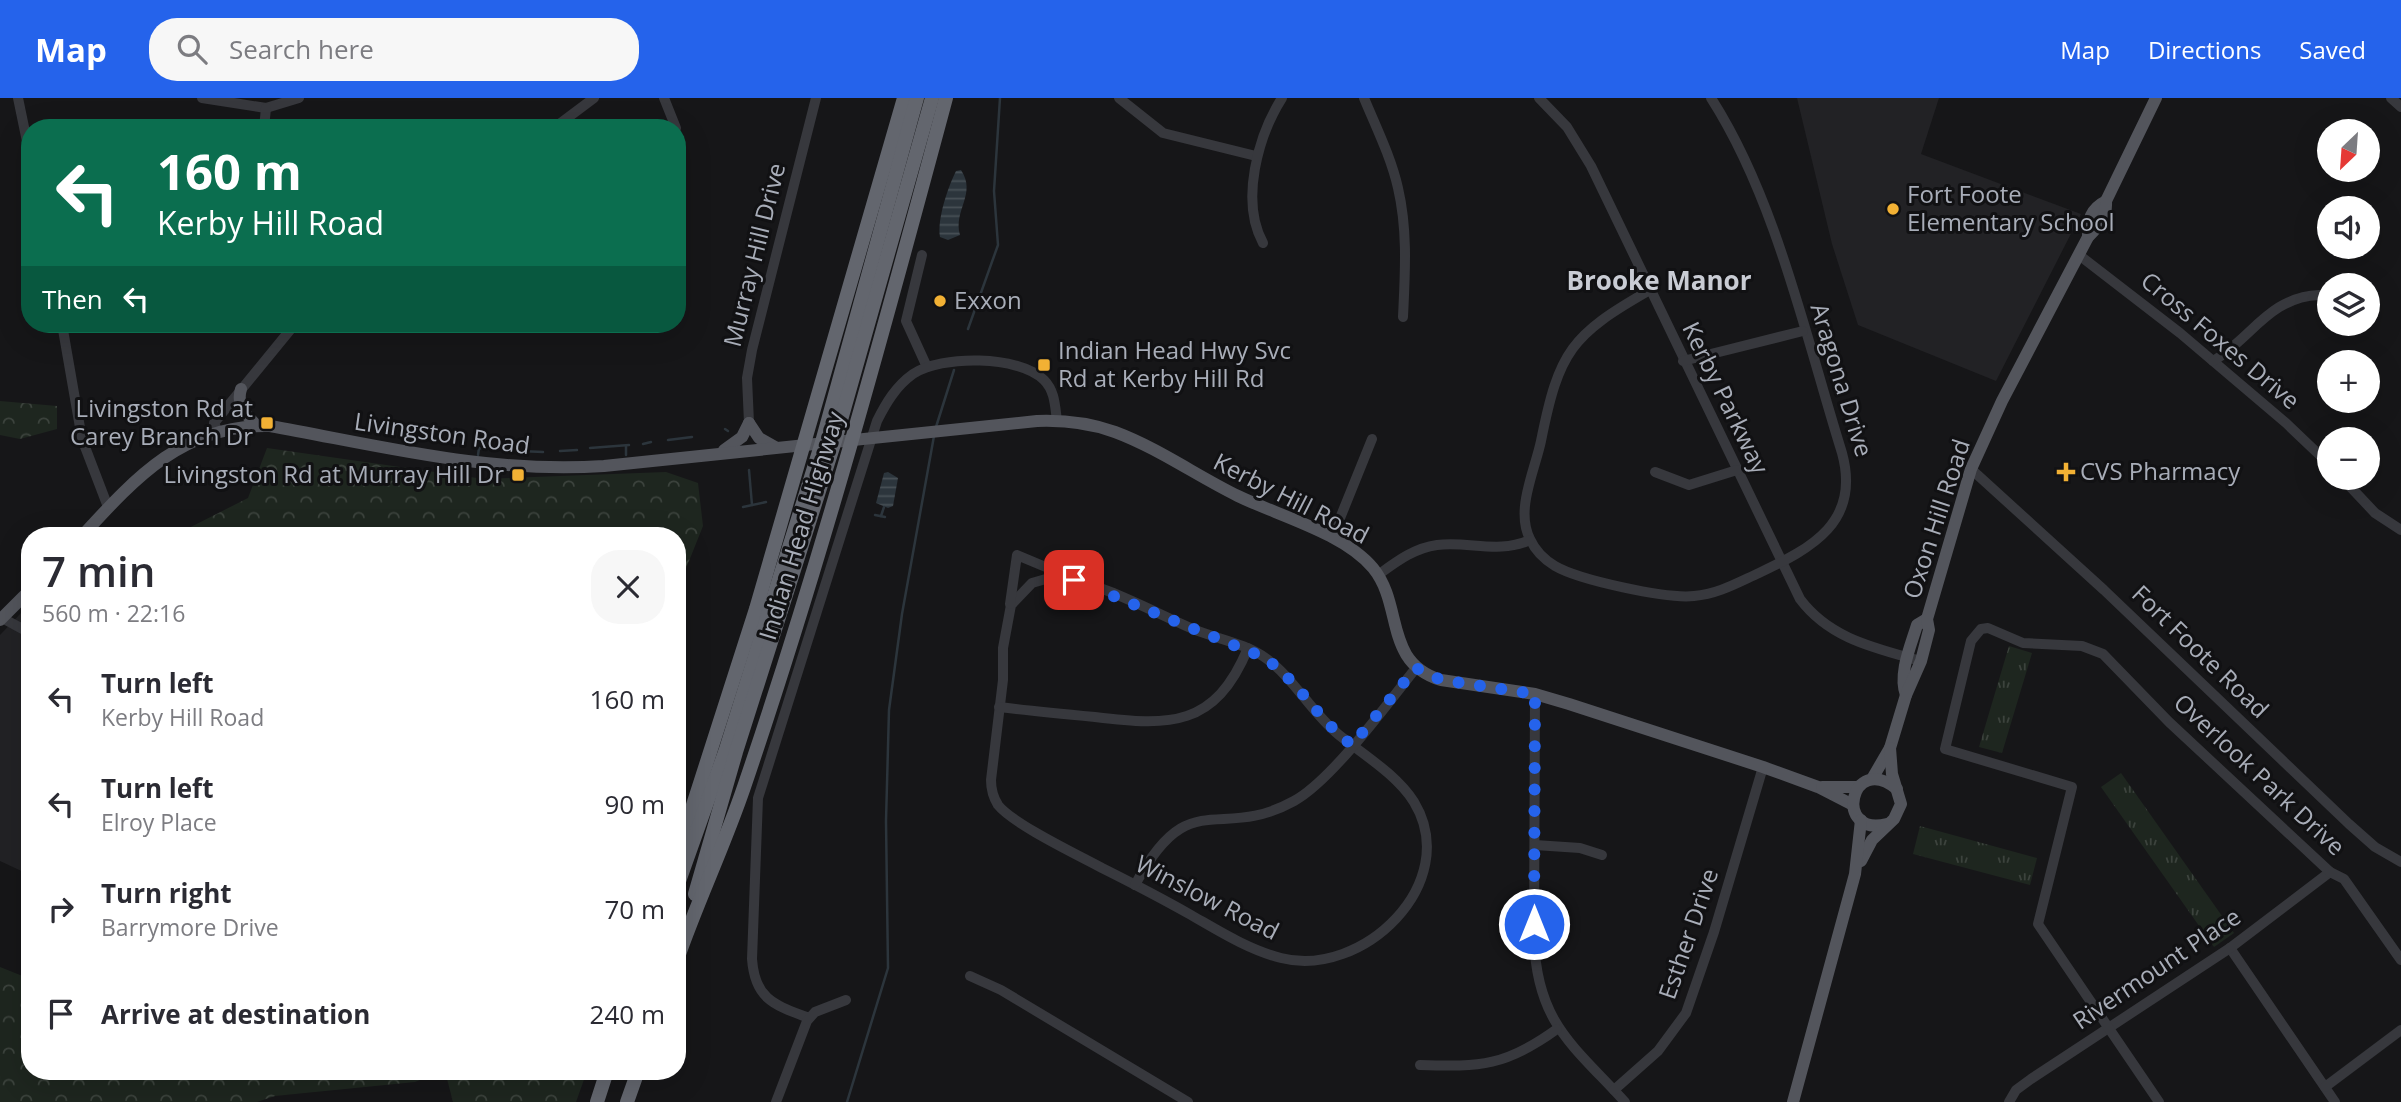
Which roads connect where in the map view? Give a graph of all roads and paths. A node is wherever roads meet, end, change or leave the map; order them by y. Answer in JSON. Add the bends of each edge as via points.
{"nodes":[{"id":1,"x":18,"y":98,"type":"edge"},
{"id":2,"x":202,"y":98,"type":"edge"},
{"id":3,"x":299,"y":98,"type":"edge"},
{"id":4,"x":594,"y":98,"type":"edge"},
{"id":5,"x":664,"y":98,"type":"edge"},
{"id":6,"x":816,"y":98,"type":"edge"},
{"id":7,"x":904,"y":98,"type":"edge"},
{"id":8,"x":918,"y":98,"type":"edge"},
{"id":9,"x":932,"y":98,"type":"edge"},
{"id":10,"x":946,"y":98,"type":"edge"},
{"id":11,"x":1119,"y":98,"type":"edge"},
{"id":12,"x":1282,"y":98,"type":"edge"},
{"id":13,"x":1364,"y":98,"type":"edge"},
{"id":14,"x":1539,"y":98,"type":"edge"},
{"id":15,"x":1711,"y":98,"type":"edge"},
{"id":16,"x":2156,"y":98,"type":"edge"},
{"id":17,"x":2391,"y":98,"type":"edge"},
{"id":18,"x":2401,"y":107,"type":"edge"},
{"id":19,"x":266,"y":108,"type":"junction"},
{"id":20,"x":22,"y":119,"type":"edge"},
{"id":21,"x":265,"y":119,"type":"edge"},
{"id":22,"x":566,"y":119,"type":"edge"},
{"id":23,"x":672,"y":119,"type":"edge"},
{"id":24,"x":1256,"y":156,"type":"junction"},
{"id":25,"x":1263,"y":243,"type":"dead end"},
{"id":26,"x":922,"y":255,"type":"dead end"},
{"id":27,"x":2079,"y":255,"type":"junction"},
{"id":28,"x":1650,"y":290,"type":"junction"},
{"id":29,"x":2317,"y":295,"type":"edge"},
{"id":30,"x":1404,"y":317,"type":"dead end"},
{"id":31,"x":1803,"y":331,"type":"junction"},
{"id":32,"x":64,"y":333,"type":"edge"},
{"id":33,"x":288,"y":333,"type":"edge"},
{"id":34,"x":2213,"y":361,"type":"junction"},
{"id":35,"x":1683,"y":362,"type":"junction"},
{"id":36,"x":927,"y":367,"type":"junction"},
{"id":37,"x":241,"y":389,"type":"junction"},
{"id":38,"x":1057,"y":421,"type":"junction"},
{"id":39,"x":749,"y":423,"type":"junction"},
{"id":40,"x":257,"y":426,"type":"junction"},
{"id":41,"x":217,"y":430,"type":"junction"},
{"id":42,"x":1372,"y":439,"type":"dead end"},
{"id":43,"x":829,"y":441,"type":"junction"},
{"id":44,"x":775,"y":447,"type":"junction"},
{"id":45,"x":719,"y":452,"type":"junction"},
{"id":46,"x":2317,"y":453,"type":"edge"},
{"id":47,"x":1971,"y":469,"type":"junction"},
{"id":48,"x":1737,"y":470,"type":"junction"},
{"id":49,"x":1655,"y":472,"type":"dead end"},
{"id":50,"x":2353,"y":490,"type":"edge"},
{"id":51,"x":108,"y":508,"type":"junction"},
{"id":52,"x":90,"y":527,"type":"edge"},
{"id":53,"x":2401,"y":530,"type":"edge"},
{"id":54,"x":1332,"y":538,"type":"junction"},
{"id":55,"x":1530,"y":540,"type":"junction"},
{"id":56,"x":1781,"y":563,"type":"junction"},
{"id":57,"x":1378,"y":575,"type":"junction"},
{"id":58,"x":1056,"y":576,"type":"junction"},
{"id":59,"x":21,"y":599,"type":"edge"},
{"id":60,"x":1010,"y":604,"type":"junction"},
{"id":61,"x":1,"y":619,"type":"edge"},
{"id":62,"x":21,"y":629,"type":"edge"},
{"id":63,"x":1248,"y":649,"type":"junction"},
{"id":64,"x":1915,"y":659,"type":"junction"},
{"id":65,"x":1416,"y":668,"type":"junction"},
{"id":66,"x":1535,"y":694,"type":"junction"},
{"id":67,"x":999,"y":707,"type":"junction"},
{"id":68,"x":1352,"y":745,"type":"junction"},
{"id":69,"x":1890,"y":748,"type":"junction"},
{"id":70,"x":1763,"y":767,"type":"junction"},
{"id":71,"x":1872,"y":779,"type":"junction"},
{"id":72,"x":1818,"y":787,"type":"junction"},
{"id":73,"x":1858,"y":787,"type":"junction"},
{"id":74,"x":1897,"y":789,"type":"junction"},
{"id":75,"x":1853,"y":805,"type":"junction"},
{"id":76,"x":1861,"y":820,"type":"junction"},
{"id":77,"x":1887,"y":824,"type":"junction"},
{"id":78,"x":686,"y":827,"type":"edge"},
{"id":79,"x":1535,"y":845,"type":"junction"},
{"id":80,"x":1602,"y":855,"type":"dead end"},
{"id":81,"x":686,"y":861,"type":"edge"},
{"id":82,"x":2401,"y":862,"type":"edge"},
{"id":83,"x":2330,"y":872,"type":"junction"},
{"id":84,"x":1855,"y":874,"type":"junction"},
{"id":85,"x":1135,"y":885,"type":"junction"},
{"id":86,"x":687,"y":933,"type":"joint"},
{"id":87,"x":2230,"y":948,"type":"junction"},
{"id":88,"x":2401,"y":960,"type":"edge"},
{"id":89,"x":970,"y":976,"type":"dead end"},
{"id":90,"x":846,"y":1000,"type":"dead end"},
{"id":91,"x":809,"y":1018,"type":"junction"},
{"id":92,"x":1557,"y":1029,"type":"junction"},
{"id":93,"x":2109,"y":1029,"type":"junction"},
{"id":94,"x":2401,"y":1031,"type":"edge"},
{"id":95,"x":1420,"y":1065,"type":"dead end"},
{"id":96,"x":604,"y":1080,"type":"edge"},
{"id":97,"x":635,"y":1080,"type":"edge"},
{"id":98,"x":2325,"y":1087,"type":"junction"},
{"id":99,"x":1614,"y":1090,"type":"junction"},
{"id":100,"x":597,"y":1102,"type":"edge"},
{"id":101,"x":627,"y":1102,"type":"edge"},
{"id":102,"x":776,"y":1102,"type":"edge"},
{"id":103,"x":1188,"y":1102,"type":"edge"},
{"id":104,"x":1625,"y":1102,"type":"edge"},
{"id":105,"x":1793,"y":1102,"type":"edge"},
{"id":106,"x":2009,"y":1102,"type":"edge"},
{"id":107,"x":2159,"y":1102,"type":"edge"},
{"id":108,"x":2335,"y":1102,"type":"edge"}],
"edges":[{"from":1,"to":20,"type":"street"},
{"from":2,"to":19,"type":"street"},
{"from":3,"to":19,"type":"street"},
{"from":4,"to":22,"type":"street"},
{"from":5,"to":23,"type":"street"},
{"from":6,"to":39,"type":"street","name":"Murray Hill Drive","via":[[752,350],[747,379]]},
{"from":7,"to":78,"type":"highway","name":"Indian Head Highway","via":[[756,609]]},
{"from":8,"to":43,"type":"highway"},
{"from":9,"to":43,"type":"highway"},
{"from":10,"to":86,"type":"highway","name":"Indian Head Highway","via":[[798,623],[743,790]]},
{"from":11,"to":24,"type":"street","via":[[1163,133]]},
{"from":12,"to":24,"type":"street"},
{"from":13,"to":30,"type":"street","via":[[1392,165],[1400,199],[1405,243]]},
{"from":14,"to":28,"type":"street","name":"Kerby Parkway","via":[[1583,152]]},
{"from":15,"to":31,"type":"street","name":"Aragona Drive","via":[[1742,151],[1762,200]]},
{"from":16,"to":27,"type":"main road","name":"Oxon Hill Road","via":[[2106,201],[2100,224]]},
{"from":17,"to":18,"type":"street"},
{"from":19,"to":21,"type":"street"},
{"from":24,"to":25,"type":"street","via":[[1255,217]]},
{"from":26,"to":36,"type":"street","via":[[906,321]]},
{"from":27,"to":34,"type":"street","name":"Cross Foxes Drive"},
{"from":27,"to":47,"type":"main road","name":"Oxon Hill Road"},
{"from":28,"to":35,"type":"street","name":"Kerby Parkway"},
{"from":28,"to":55,"type":"street","via":[[1597,322],[1565,358],[1530,486],[1525,517]]},
{"from":29,"to":34,"type":"street","via":[[2280,305]]},
{"from":31,"to":35,"type":"street"},
{"from":31,"to":56,"type":"street","name":"Aragona Drive","via":[[1842,453],[1847,487],[1829,532]]},
{"from":32,"to":51,"type":"street","via":[[82,439]]},
{"from":33,"to":37,"type":"street"},
{"from":34,"to":46,"type":"street","name":"Cross Foxes Drive"},
{"from":35,"to":48,"type":"street","name":"Kerby Parkway"},
{"from":36,"to":38,"type":"street","via":[[961,361],[1026,368],[1048,386]]},
{"from":36,"to":91,"type":"street","via":[[901,385],[877,421],[756,813],[755,979],[766,998]]},
{"from":37,"to":40,"type":"main road","via":[[243,411]]},
{"from":37,"to":41,"type":"street","via":[[215,423]]},
{"from":38,"to":43,"type":"main road","name":"Kerby Hill Road"},
{"from":38,"to":54,"type":"main road","name":"Kerby Hill Road","via":[[1116,433]]},
{"from":39,"to":44,"type":"main road","via":[[759,438]]},
{"from":39,"to":45,"type":"main road","via":[[742,437]]},
{"from":40,"to":41,"type":"main road","name":"Livingston Road"},
{"from":40,"to":45,"type":"main road","name":"Livingston Road","via":[[499,467],[574,468]]},
{"from":41,"to":51,"type":"main road","name":"Livingston Road","via":[[161,459]]},
{"from":42,"to":54,"type":"street"},
{"from":43,"to":44,"type":"main road","name":"Livingston Road"},
{"from":43,"to":81,"type":"highway"},
{"from":43,"to":86,"type":"highway","via":[[699,872]]},
{"from":44,"to":45,"type":"main road","name":"Livingston Road"},
{"from":47,"to":64,"type":"main road","name":"Oxon Hill Road","via":[[1927,619],[1917,625]]},
{"from":47,"to":82,"type":"street","name":"Fort Foote Road","via":[[2349,824]]},
{"from":48,"to":49,"type":"street","via":[[1689,485]]},
{"from":48,"to":56,"type":"street","name":"Kerby Parkway"},
{"from":50,"to":53,"type":"street","via":[[2375,513]]},
{"from":51,"to":52,"type":"main road","name":"Livingston Road"},
{"from":54,"to":57,"type":"main road","name":"Kerby Hill Road","via":[[1358,554]]},
{"from":55,"to":56,"type":"street","name":"Aragona Drive","via":[[1563,570],[1670,596],[1720,591]]},
{"from":55,"to":57,"type":"street","via":[[1493,548],[1427,547]]},
{"from":56,"to":64,"type":"street","name":"Kerby Parkway","via":[[1806,607],[1832,630]]},
{"from":57,"to":65,"type":"main road","name":"Kerby Hill Road","via":[[1402,648]]},
{"from":58,"to":60,"type":"street","via":[[1032,583]]},
{"from":58,"to":60,"type":"street","name":"Winslow Road","via":[[1017,555]]},
{"from":58,"to":63,"type":"street","name":"Winslow Road"},
{"from":59,"to":61,"type":"main road"},
{"from":60,"to":67,"type":"street","name":"Winslow Road"},
{"from":61,"to":62,"type":"street"},
{"from":63,"to":67,"type":"street","via":[[1227,687],[1206,706],[1174,721],[1142,723]]},
{"from":63,"to":68,"type":"street","name":"Winslow Road","via":[[1272,663]]},
{"from":64,"to":69,"type":"main road"},
{"from":65,"to":66,"type":"main road","via":[[1441,680]]},
{"from":65,"to":68,"type":"street"},
{"from":66,"to":70,"type":"main road"},
{"from":66,"to":79,"type":"street"},
{"from":67,"to":85,"type":"street","name":"Winslow Road","via":[[991,786],[997,803],[1014,818]]},
{"from":68,"to":85,"type":"street","via":[[1315,786],[1293,802],[1241,817],[1191,821],[1180,828],[1156,848]]},
{"from":68,"to":85,"type":"street","name":"Winslow Road","via":[[1405,790],[1424,828],[1418,882],[1402,912],[1378,937],[1331,959],[1281,958],[1244,944]]},
{"from":69,"to":71,"type":"main road"},
{"from":69,"to":74,"type":"main road"},
{"from":70,"to":72,"type":"main road"},
{"from":70,"to":99,"type":"street","name":"Esther Drive","via":[[1686,1013],[1658,1051]]},
{"from":71,"to":73,"type":"main road"},
{"from":71,"to":74,"type":"main road","via":[[1886,780]]},
{"from":72,"to":73,"type":"main road"},
{"from":72,"to":75,"type":"main road"},
{"from":73,"to":75,"type":"main road"},
{"from":74,"to":77,"type":"main road","via":[[1899,812]]},
{"from":75,"to":76,"type":"main road"},
{"from":76,"to":77,"type":"main road","via":[[1878,827]]},
{"from":76,"to":84,"type":"main road"},
{"from":77,"to":84,"type":"main road","via":[[1871,840]]},
{"from":79,"to":80,"type":"street","via":[[1580,848]]},
{"from":79,"to":92,"type":"street","via":[[1536,965],[1541,992]]},
{"from":83,"to":87,"type":"street","name":"Rivermount Place"},
{"from":83,"to":88,"type":"street","name":"Overlook Park Drive","via":[[2344,879]]},
{"from":83,"to":93,"type":"street","name":"Overlook Park Drive","via":[[2169,722],[2112,662],[2094,650],[2023,643],[1988,628],[1975,633],[1945,749],[2072,787],[2038,924]]},
{"from":84,"to":105,"type":"main road"},
{"from":87,"to":93,"type":"street","name":"Rivermount Place"},
{"from":87,"to":98,"type":"street"},
{"from":89,"to":103,"type":"street"},
{"from":90,"to":91,"type":"street"},
{"from":91,"to":102,"type":"street"},
{"from":92,"to":95,"type":"street","via":[[1521,1052],[1491,1063]]},
{"from":92,"to":99,"type":"street"},
{"from":93,"to":106,"type":"street","name":"Rivermount Place","via":[[2031,1079]]},
{"from":93,"to":107,"type":"street"},
{"from":94,"to":98,"type":"street"},
{"from":96,"to":100,"type":"highway"},
{"from":97,"to":101,"type":"highway"},
{"from":98,"to":108,"type":"street"},
{"from":99,"to":104,"type":"street"}]}
